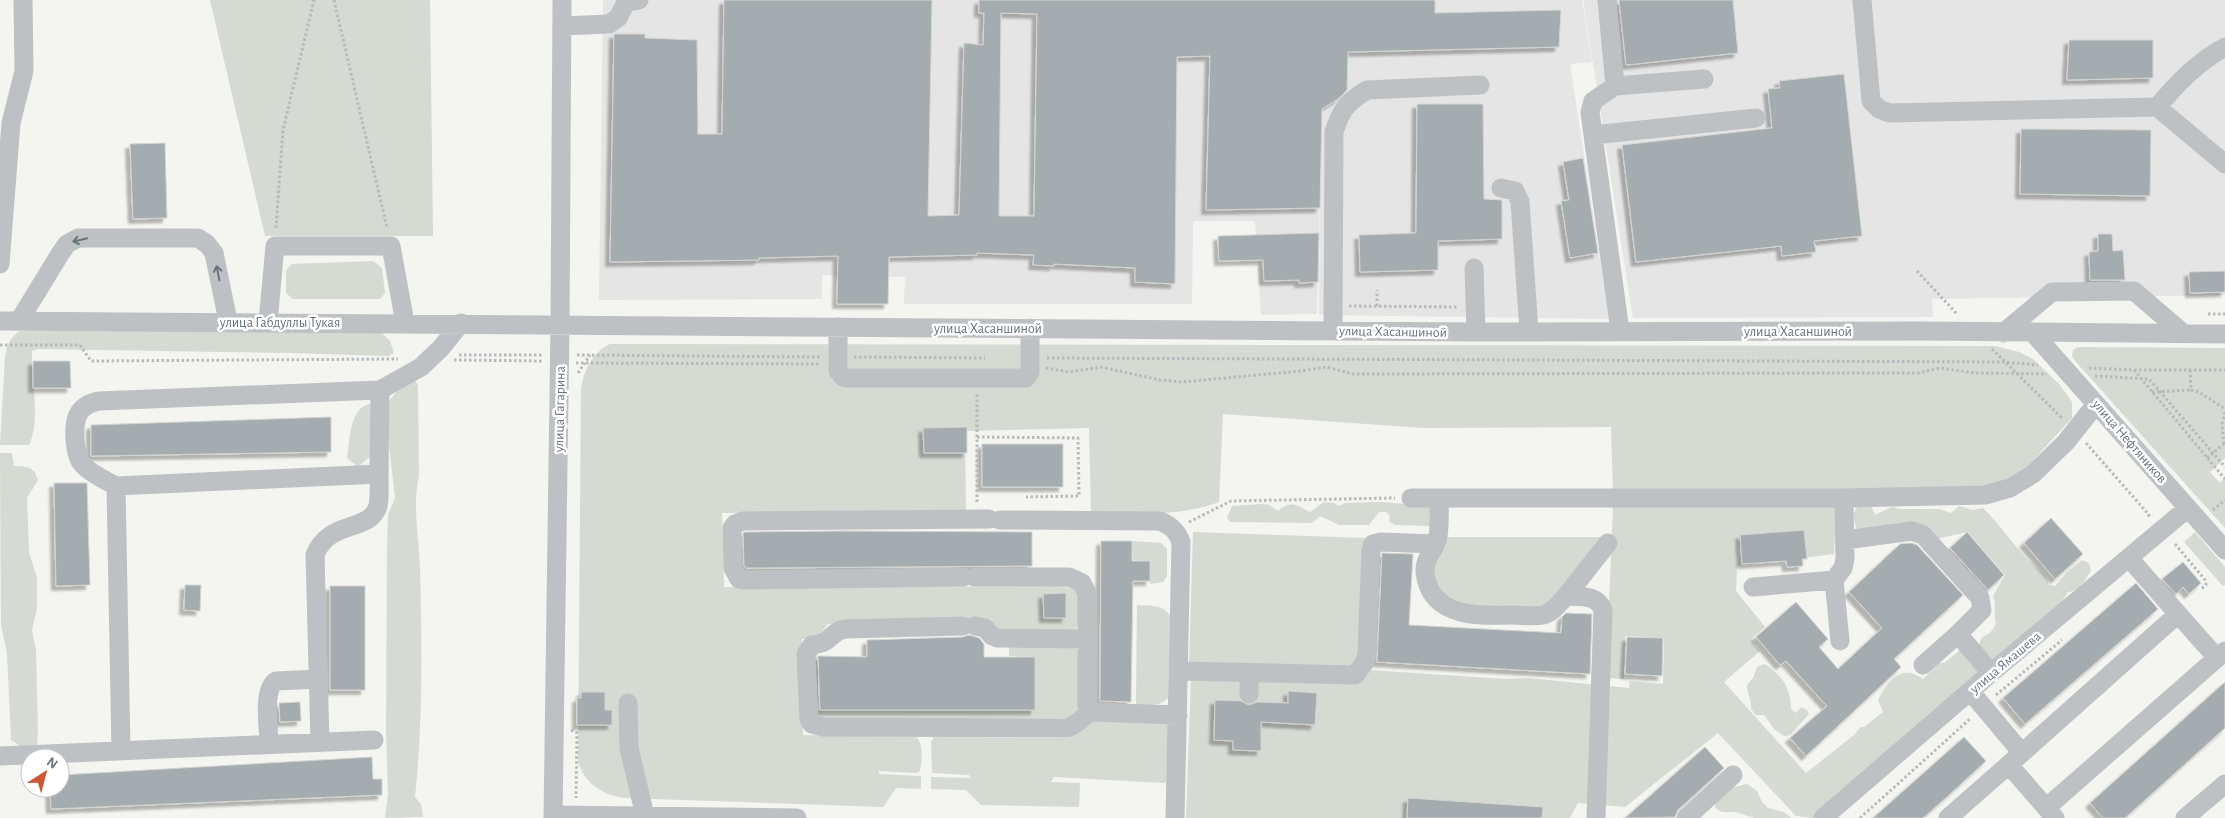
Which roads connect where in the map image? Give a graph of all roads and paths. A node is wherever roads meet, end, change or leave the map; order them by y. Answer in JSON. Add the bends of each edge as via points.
{"nodes":[{"id":1,"x":23,"y":0,"type":"edge"},
{"id":2,"x":314,"y":0,"type":"edge"},
{"id":3,"x":334,"y":0,"type":"edge"},
{"id":4,"x":562,"y":0,"type":"edge"},
{"id":5,"x":639,"y":0,"type":"edge"},
{"id":6,"x":1607,"y":0,"type":"edge"},
{"id":7,"x":1862,"y":0,"type":"edge"},
{"id":8,"x":562,"y":26,"type":"junction"},
{"id":9,"x":2225,"y":47,"type":"edge"},
{"id":10,"x":1704,"y":80,"type":"dead end"},
{"id":11,"x":1480,"y":85,"type":"dead end"},
{"id":12,"x":1615,"y":86,"type":"junction"},
{"id":13,"x":2157,"y":107,"type":"junction"},
{"id":14,"x":1756,"y":118,"type":"dead end"},
{"id":15,"x":1594,"y":135,"type":"junction"},
{"id":16,"x":2225,"y":164,"type":"edge"},
{"id":17,"x":1501,"y":188,"type":"dead end"},
{"id":18,"x":275,"y":246,"type":"junction"},
{"id":19,"x":391,"y":246,"type":"junction"},
{"id":20,"x":0,"y":264,"type":"edge"},
{"id":21,"x":1474,"y":268,"type":"dead end"},
{"id":22,"x":1917,"y":271,"type":"dead end"},
{"id":23,"x":1378,"y":290,"type":"dead end"},
{"id":24,"x":1333,"y":306,"type":"junction"},
{"id":25,"x":1377,"y":306,"type":"junction"},
{"id":26,"x":1476,"y":307,"type":"junction"},
{"id":27,"x":0,"y":321,"type":"edge"},
{"id":28,"x":19,"y":321,"type":"junction"},
{"id":29,"x":228,"y":321,"type":"junction"},
{"id":30,"x":1963,"y":321,"type":"dead end"},
{"id":31,"x":268,"y":322,"type":"junction"},
{"id":32,"x":405,"y":323,"type":"junction"},
{"id":33,"x":460,"y":324,"type":"junction"},
{"id":34,"x":560,"y":325,"type":"junction"},
{"id":35,"x":838,"y":327,"type":"junction"},
{"id":36,"x":1030,"y":328,"type":"junction"},
{"id":37,"x":1333,"y":330,"type":"junction"},
{"id":38,"x":1530,"y":331,"type":"junction"},
{"id":39,"x":1476,"y":332,"type":"junction"},
{"id":40,"x":1620,"y":332,"type":"junction"},
{"id":41,"x":2003,"y":333,"type":"junction"},
{"id":42,"x":2034,"y":334,"type":"junction"},
{"id":43,"x":2184,"y":334,"type":"junction"},
{"id":44,"x":2225,"y":334,"type":"edge"},
{"id":45,"x":1986,"y":344,"type":"dead end"},
{"id":46,"x":0,"y":345,"type":"edge"},
{"id":47,"x":991,"y":358,"type":"dead end"},
{"id":48,"x":401,"y":359,"type":"dead end"},
{"id":49,"x":431,"y":359,"type":"junction"},
{"id":50,"x":560,"y":359,"type":"junction"},
{"id":51,"x":838,"y":360,"type":"junction"},
{"id":52,"x":1030,"y":362,"type":"junction"},
{"id":53,"x":2004,"y":362,"type":"junction"},
{"id":54,"x":2134,"y":370,"type":"junction"},
{"id":55,"x":2190,"y":370,"type":"junction"},
{"id":56,"x":2225,"y":370,"type":"edge"},
{"id":57,"x":2066,"y":371,"type":"junction"},
{"id":58,"x":2017,"y":374,"type":"junction"},
{"id":59,"x":977,"y":378,"type":"junction"},
{"id":60,"x":2139,"y":378,"type":"junction"},
{"id":61,"x":380,"y":390,"type":"junction"},
{"id":62,"x":2191,"y":390,"type":"junction"},
{"id":63,"x":2152,"y":392,"type":"junction"},
{"id":64,"x":2161,"y":392,"type":"junction"},
{"id":65,"x":2096,"y":404,"type":"junction"},
{"id":66,"x":2225,"y":411,"type":"edge"},
{"id":67,"x":2063,"y":419,"type":"dead end"},
{"id":68,"x":977,"y":437,"type":"junction"},
{"id":69,"x":2082,"y":438,"type":"dead end"},
{"id":70,"x":2224,"y":444,"type":"edge"},
{"id":71,"x":2213,"y":453,"type":"junction"},
{"id":72,"x":2207,"y":458,"type":"junction"},
{"id":73,"x":2225,"y":467,"type":"edge"},
{"id":74,"x":379,"y":474,"type":"junction"},
{"id":75,"x":2225,"y":479,"type":"edge"},
{"id":76,"x":116,"y":486,"type":"junction"},
{"id":77,"x":1026,"y":497,"type":"dead end"},
{"id":78,"x":1410,"y":498,"type":"joint"},
{"id":79,"x":1439,"y":498,"type":"junction"},
{"id":80,"x":1844,"y":498,"type":"junction"},
{"id":81,"x":2225,"y":500,"type":"edge"},
{"id":82,"x":2188,"y":508,"type":"junction"},
{"id":83,"x":2213,"y":510,"type":"dead end"},
{"id":84,"x":2149,"y":515,"type":"dead end"},
{"id":85,"x":989,"y":520,"type":"junction"},
{"id":86,"x":1174,"y":530,"type":"junction"},
{"id":87,"x":1845,"y":540,"type":"junction"},
{"id":88,"x":1608,"y":543,"type":"dead end"},
{"id":89,"x":1435,"y":544,"type":"junction"},
{"id":90,"x":2174,"y":544,"type":"dead end"},
{"id":91,"x":2225,"y":550,"type":"edge"},
{"id":92,"x":2129,"y":558,"type":"junction"},
{"id":93,"x":1834,"y":580,"type":"junction"},
{"id":94,"x":1753,"y":587,"type":"dead end"},
{"id":95,"x":2202,"y":589,"type":"dead end"},
{"id":96,"x":1566,"y":596,"type":"junction"},
{"id":97,"x":2178,"y":614,"type":"junction"},
{"id":98,"x":1958,"y":634,"type":"junction"},
{"id":99,"x":2066,"y":636,"type":"dead end"},
{"id":100,"x":1087,"y":639,"type":"junction"},
{"id":101,"x":1840,"y":641,"type":"dead end"},
{"id":102,"x":2221,"y":654,"type":"edge"},
{"id":103,"x":1923,"y":666,"type":"dead end"},
{"id":104,"x":1179,"y":671,"type":"junction"},
{"id":105,"x":1249,"y":672,"type":"junction"},
{"id":106,"x":1991,"y":673,"type":"junction"},
{"id":107,"x":319,"y":679,"type":"junction"},
{"id":108,"x":1970,"y":691,"type":"junction"},
{"id":109,"x":1249,"y":694,"type":"dead end"},
{"id":110,"x":628,"y":703,"type":"dead end"},
{"id":111,"x":1983,"y":707,"type":"junction"},
{"id":112,"x":1091,"y":712,"type":"junction"},
{"id":113,"x":1178,"y":715,"type":"junction"},
{"id":114,"x":374,"y":740,"type":"dead end"},
{"id":115,"x":320,"y":742,"type":"junction"},
{"id":116,"x":269,"y":744,"type":"junction"},
{"id":117,"x":122,"y":750,"type":"junction"},
{"id":118,"x":0,"y":756,"type":"edge"},
{"id":119,"x":2015,"y":759,"type":"junction"},
{"id":120,"x":1733,"y":775,"type":"dead end"},
{"id":121,"x":2225,"y":784,"type":"edge"},
{"id":122,"x":2051,"y":813,"type":"edge"},
{"id":123,"x":645,"y":816,"type":"junction"},
{"id":124,"x":552,"y":817,"type":"edge"},
{"id":125,"x":797,"y":818,"type":"edge"},
{"id":126,"x":1175,"y":818,"type":"edge"},
{"id":127,"x":1596,"y":818,"type":"edge"},
{"id":128,"x":1686,"y":818,"type":"edge"},
{"id":129,"x":1823,"y":818,"type":"edge"},
{"id":130,"x":1860,"y":818,"type":"edge"},
{"id":131,"x":1948,"y":818,"type":"edge"},
{"id":132,"x":2185,"y":818,"type":"edge"}],
"edges":[{"from":1,"to":20,"type":"street","via":[[24,71],[11,123]]},
{"from":2,"to":18,"type":"path","via":[[282,130]]},
{"from":3,"to":19,"type":"path"},
{"from":4,"to":8,"type":"street","name":"улица Гагарина"},
{"from":5,"to":8,"type":"street","via":[[626,2],[618,18],[609,24]]},
{"from":6,"to":12,"type":"street"},
{"from":7,"to":13,"type":"street","via":[[1871,101],[1878,109],[1889,113]]},
{"from":8,"to":34,"type":"street","name":"улица Гагарина"},
{"from":9,"to":13,"type":"street","via":[[2198,64]]},
{"from":10,"to":12,"type":"street"},
{"from":11,"to":24,"type":"street","via":[[1367,90],[1352,99],[1340,114],[1334,132]]},
{"from":12,"to":15,"type":"street","via":[[1593,100],[1590,112]]},
{"from":13,"to":16,"type":"street"},
{"from":14,"to":15,"type":"street"},
{"from":15,"to":40,"type":"street"},
{"from":17,"to":38,"type":"street","via":[[1515,191],[1520,202]]},
{"from":18,"to":19,"type":"street"},
{"from":18,"to":31,"type":"street"},
{"from":19,"to":32,"type":"street"},
{"from":21,"to":26,"type":"street"},
{"from":22,"to":30,"type":"path"},
{"from":23,"to":25,"type":"path"},
{"from":24,"to":25,"type":"path"},
{"from":24,"to":37,"type":"street"},
{"from":25,"to":26,"type":"path"},
{"from":26,"to":39,"type":"street"},
{"from":27,"to":28,"type":"street","name":"улица Габдуллы Тукая"},
{"from":28,"to":29,"type":"street","name":"улица Габдуллы Тукая"},
{"from":29,"to":28,"type":"street","one_way":true,"via":[[214,253],[198,238],[78,238],[67,244]]},
{"from":29,"to":31,"type":"street","name":"улица Габдуллы Тукая"},
{"from":31,"to":32,"type":"street","name":"улица Габдуллы Тукая"},
{"from":32,"to":33,"type":"street","name":"улица Габдуллы Тукая"},
{"from":33,"to":34,"type":"street","name":"улица Габдуллы Тукая"},
{"from":33,"to":49,"type":"street"},
{"from":34,"to":35,"type":"street","name":"улица Хасаншиной"},
{"from":34,"to":50,"type":"street","name":"улица Гагарина"},
{"from":35,"to":36,"type":"street","name":"улица Хасаншиной"},
{"from":35,"to":51,"type":"street"},
{"from":36,"to":37,"type":"street","name":"улица Хасаншиной"},
{"from":36,"to":52,"type":"street"},
{"from":37,"to":39,"type":"street","name":"улица Хасаншиной"},
{"from":38,"to":39,"type":"street","name":"улица Хасаншиной"},
{"from":38,"to":40,"type":"street","name":"улица Хасаншиной"},
{"from":40,"to":41,"type":"street","name":"улица Хасаншиной"},
{"from":41,"to":42,"type":"street","name":"улица Хасаншиной"},
{"from":41,"to":43,"type":"street","via":[[2052,292],[2134,291]]},
{"from":42,"to":43,"type":"street","name":"улица Хасаншиной"},
{"from":42,"to":57,"type":"street","name":"улица Нефтяников"},
{"from":43,"to":44,"type":"street","name":"улица Хасаншиной"},
{"from":45,"to":53,"type":"path"},
{"from":46,"to":48,"type":"path","via":[[80,345],[91,361]]},
{"from":47,"to":51,"type":"path"},
{"from":49,"to":50,"type":"path"},
{"from":49,"to":50,"type":"path","via":[[462,354]]},
{"from":49,"to":61,"type":"street"},
{"from":50,"to":51,"type":"path"},
{"from":50,"to":51,"type":"path"},
{"from":50,"to":124,"type":"street","name":"улица Гагарина"},
{"from":51,"to":59,"type":"street","via":[[840,374],[847,378]]},
{"from":52,"to":53,"type":"path"},
{"from":52,"to":58,"type":"path","via":[[1069,372],[1101,367],[1182,382],[1328,366],[1345,372],[1368,374],[1918,373],[1940,368]]},
{"from":52,"to":59,"type":"street","via":[[1026,378]]},
{"from":53,"to":57,"type":"path"},
{"from":53,"to":58,"type":"path"},
{"from":54,"to":55,"type":"path"},
{"from":54,"to":57,"type":"path"},
{"from":54,"to":60,"type":"path"},
{"from":55,"to":56,"type":"path"},
{"from":55,"to":62,"type":"path"},
{"from":57,"to":58,"type":"path"},
{"from":57,"to":60,"type":"path"},
{"from":57,"to":65,"type":"street","name":"улица Нефтяников"},
{"from":58,"to":67,"type":"path"},
{"from":59,"to":68,"type":"path"},
{"from":60,"to":63,"type":"path"},
{"from":60,"to":64,"type":"path","via":[[2149,379]]},
{"from":61,"to":74,"type":"street"},
{"from":61,"to":76,"type":"street","via":[[90,403],[78,414],[75,422],[75,451],[89,471]]},
{"from":62,"to":64,"type":"path"},
{"from":62,"to":66,"type":"path","via":[[2199,392]]},
{"from":63,"to":64,"type":"path"},
{"from":63,"to":72,"type":"path"},
{"from":64,"to":71,"type":"path"},
{"from":65,"to":80,"type":"street","via":[[2055,454],[2026,479],[2001,492],[1975,496]]},
{"from":65,"to":82,"type":"street","name":"улица Нефтяников"},
{"from":66,"to":70,"type":"path","via":[[2222,424]]},
{"from":68,"to":77,"type":"path","via":[[1078,438],[1079,496]]},
{"from":68,"to":85,"type":"path"},
{"from":69,"to":84,"type":"path"},
{"from":70,"to":71,"type":"path"},
{"from":71,"to":72,"type":"path"},
{"from":71,"to":73,"type":"path"},
{"from":72,"to":75,"type":"path"},
{"from":74,"to":76,"type":"street"},
{"from":74,"to":107,"type":"street","via":[[375,513],[369,519],[325,537],[315,555]]},
{"from":76,"to":117,"type":"street"},
{"from":78,"to":79,"type":"street"},
{"from":78,"to":86,"type":"path","via":[[1231,501]]},
{"from":79,"to":80,"type":"street"},
{"from":79,"to":89,"type":"street"},
{"from":80,"to":87,"type":"street"},
{"from":81,"to":83,"type":"path"},
{"from":82,"to":91,"type":"street","name":"улица Нефтяников"},
{"from":82,"to":92,"type":"street","name":"улица Ямашева"},
{"from":85,"to":86,"type":"street","via":[[1160,521]]},
{"from":85,"to":100,"type":"street","via":[[743,521],[732,528],[734,572],[738,579],[743,580],[1069,577],[1082,583],[1087,593]]},
{"from":86,"to":104,"type":"street","via":[[1181,542]]},
{"from":87,"to":93,"type":"street","via":[[1844,563]]},
{"from":87,"to":98,"type":"street","via":[[1912,531],[1923,535],[1982,602],[1979,614]]},
{"from":88,"to":96,"type":"street"},
{"from":89,"to":96,"type":"street","via":[[1426,559],[1429,589],[1436,598],[1456,611],[1472,616],[1544,615],[1556,608]]},
{"from":89,"to":105,"type":"street","via":[[1381,542],[1372,547],[1367,653],[1356,675]]},
{"from":90,"to":95,"type":"path","via":[[2206,581]]},
{"from":92,"to":97,"type":"street"},
{"from":92,"to":106,"type":"street","name":"улица Ямашева"},
{"from":93,"to":94,"type":"street"},
{"from":93,"to":101,"type":"street"},
{"from":96,"to":127,"type":"street","via":[[1595,598],[1603,610]]},
{"from":97,"to":102,"type":"street"},
{"from":97,"to":119,"type":"street"},
{"from":98,"to":103,"type":"street"},
{"from":98,"to":106,"type":"street"},
{"from":99,"to":111,"type":"path"},
{"from":100,"to":112,"type":"street","via":[[1087,706]]},
{"from":100,"to":112,"type":"street","via":[[997,638],[985,628],[969,626],[845,629],[835,632],[826,642],[812,645],[806,654],[809,719],[812,724],[823,727],[1067,728]]},
{"from":102,"to":122,"type":"street"},
{"from":104,"to":105,"type":"street"},
{"from":104,"to":113,"type":"street"},
{"from":105,"to":109,"type":"street"},
{"from":106,"to":108,"type":"street","name":"улица Ямашева"},
{"from":107,"to":115,"type":"street"},
{"from":107,"to":116,"type":"street","via":[[271,684],[268,693]]},
{"from":108,"to":111,"type":"street"},
{"from":108,"to":129,"type":"street","name":"улица Ямашева"},
{"from":110,"to":123,"type":"street","via":[[629,748]]},
{"from":111,"to":119,"type":"street"},
{"from":111,"to":130,"type":"path"},
{"from":112,"to":113,"type":"street"},
{"from":113,"to":126,"type":"street"},
{"from":114,"to":115,"type":"street"},
{"from":115,"to":116,"type":"street"},
{"from":116,"to":117,"type":"street"},
{"from":117,"to":118,"type":"street"},
{"from":119,"to":122,"type":"street"},
{"from":119,"to":131,"type":"street"},
{"from":120,"to":128,"type":"street"},
{"from":121,"to":132,"type":"street"},
{"from":123,"to":124,"type":"street"},
{"from":123,"to":125,"type":"street"}]}
